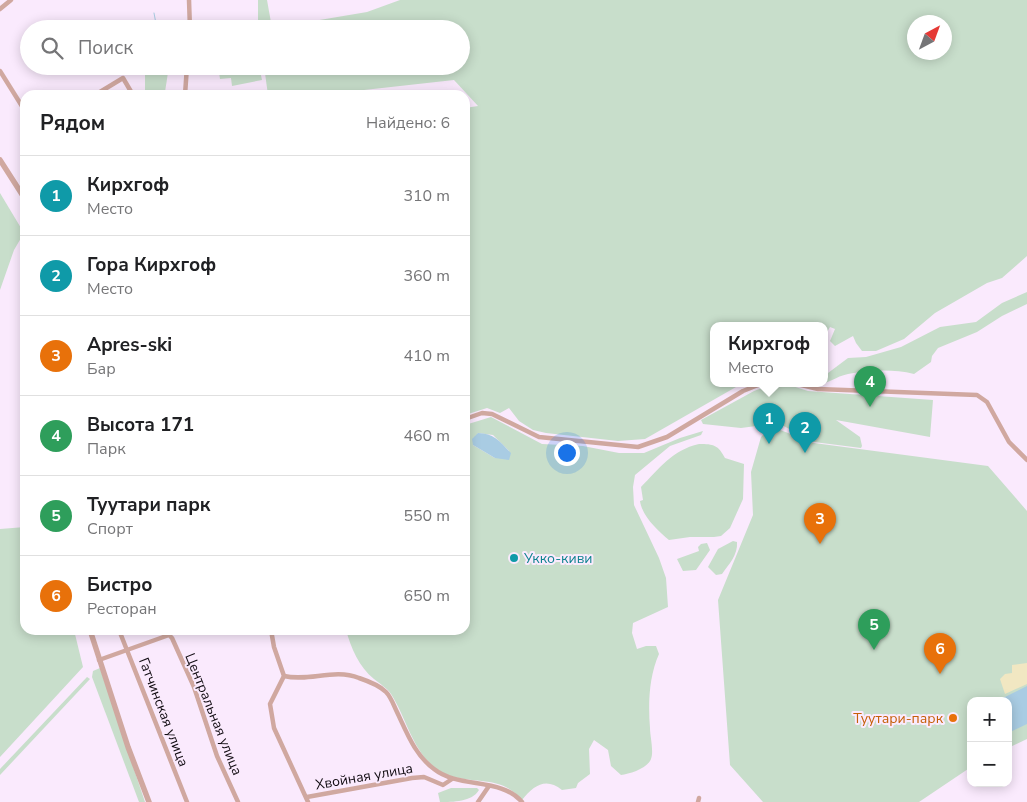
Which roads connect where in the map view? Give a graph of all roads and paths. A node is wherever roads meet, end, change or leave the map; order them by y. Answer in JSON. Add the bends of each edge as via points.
{"nodes":[{"id":1,"x":11,"y":0,"type":"edge"},
{"id":2,"x":189,"y":0,"type":"edge"},
{"id":3,"x":0,"y":9,"type":"edge"},
{"id":4,"x":190,"y":20,"type":"edge"},
{"id":5,"x":0,"y":71,"type":"edge"},
{"id":6,"x":186,"y":75,"type":"edge"},
{"id":7,"x":103,"y":90,"type":"edge"},
{"id":8,"x":130,"y":90,"type":"edge"},
{"id":9,"x":185,"y":90,"type":"edge"},
{"id":10,"x":20,"y":104,"type":"edge"},
{"id":11,"x":0,"y":160,"type":"edge"},
{"id":12,"x":20,"y":192,"type":"edge"},
{"id":13,"x":754,"y":387,"type":"edge"},
{"id":14,"x":810,"y":387,"type":"edge"},
{"id":15,"x":470,"y":417,"type":"edge"},
{"id":16,"x":1027,"y":460,"type":"edge"},
{"id":17,"x":92,"y":635,"type":"edge"},
{"id":18,"x":121,"y":635,"type":"edge"},
{"id":19,"x":272,"y":635,"type":"edge"},
{"id":20,"x":128,"y":651,"type":"junction"},
{"id":21,"x":100,"y":660,"type":"junction"},
{"id":22,"x":284,"y":676,"type":"junction"},
{"id":23,"x":452,"y":779,"type":"junction"},
{"id":24,"x":489,"y":786,"type":"junction"},
{"id":25,"x":307,"y":800,"type":"edge"},
{"id":26,"x":149,"y":802,"type":"edge"},
{"id":27,"x":188,"y":802,"type":"edge"},
{"id":28,"x":238,"y":802,"type":"edge"},
{"id":29,"x":478,"y":802,"type":"edge"},
{"id":30,"x":522,"y":802,"type":"edge"}],
"edges":[{"from":1,"to":3,"type":"street"},
{"from":2,"to":4,"type":"street"},
{"from":5,"to":10,"type":"street"},
{"from":6,"to":9,"type":"street"},
{"from":7,"to":8,"type":"street","via":[[123,78]]},
{"from":11,"to":12,"type":"street"},
{"from":13,"to":15,"type":"street","via":[[668,438],[638,447],[539,436],[492,414]]},
{"from":14,"to":16,"type":"street","via":[[977,395],[987,402],[1010,442]]},
{"from":17,"to":21,"type":"street"},
{"from":18,"to":20,"type":"street","name":"Гатчинская улица"},
{"from":19,"to":22,"type":"street"},
{"from":20,"to":21,"type":"street"},
{"from":20,"to":27,"type":"street","name":"Гатчинская улица"},
{"from":20,"to":28,"type":"street","name":"Центральная улица","via":[[169,635],[172,638]]},
{"from":21,"to":26,"type":"street"},
{"from":22,"to":23,"type":"street","via":[[294,678],[334,673],[357,677],[384,690],[418,754],[435,770]]},
{"from":22,"to":25,"type":"street","via":[[270,704],[274,728]]},
{"from":23,"to":24,"type":"street"},
{"from":23,"to":25,"type":"street","name":"Хвойная улица","via":[[443,785],[424,777]]},
{"from":24,"to":29,"type":"street"},
{"from":24,"to":30,"type":"street","via":[[507,791]]}]}
